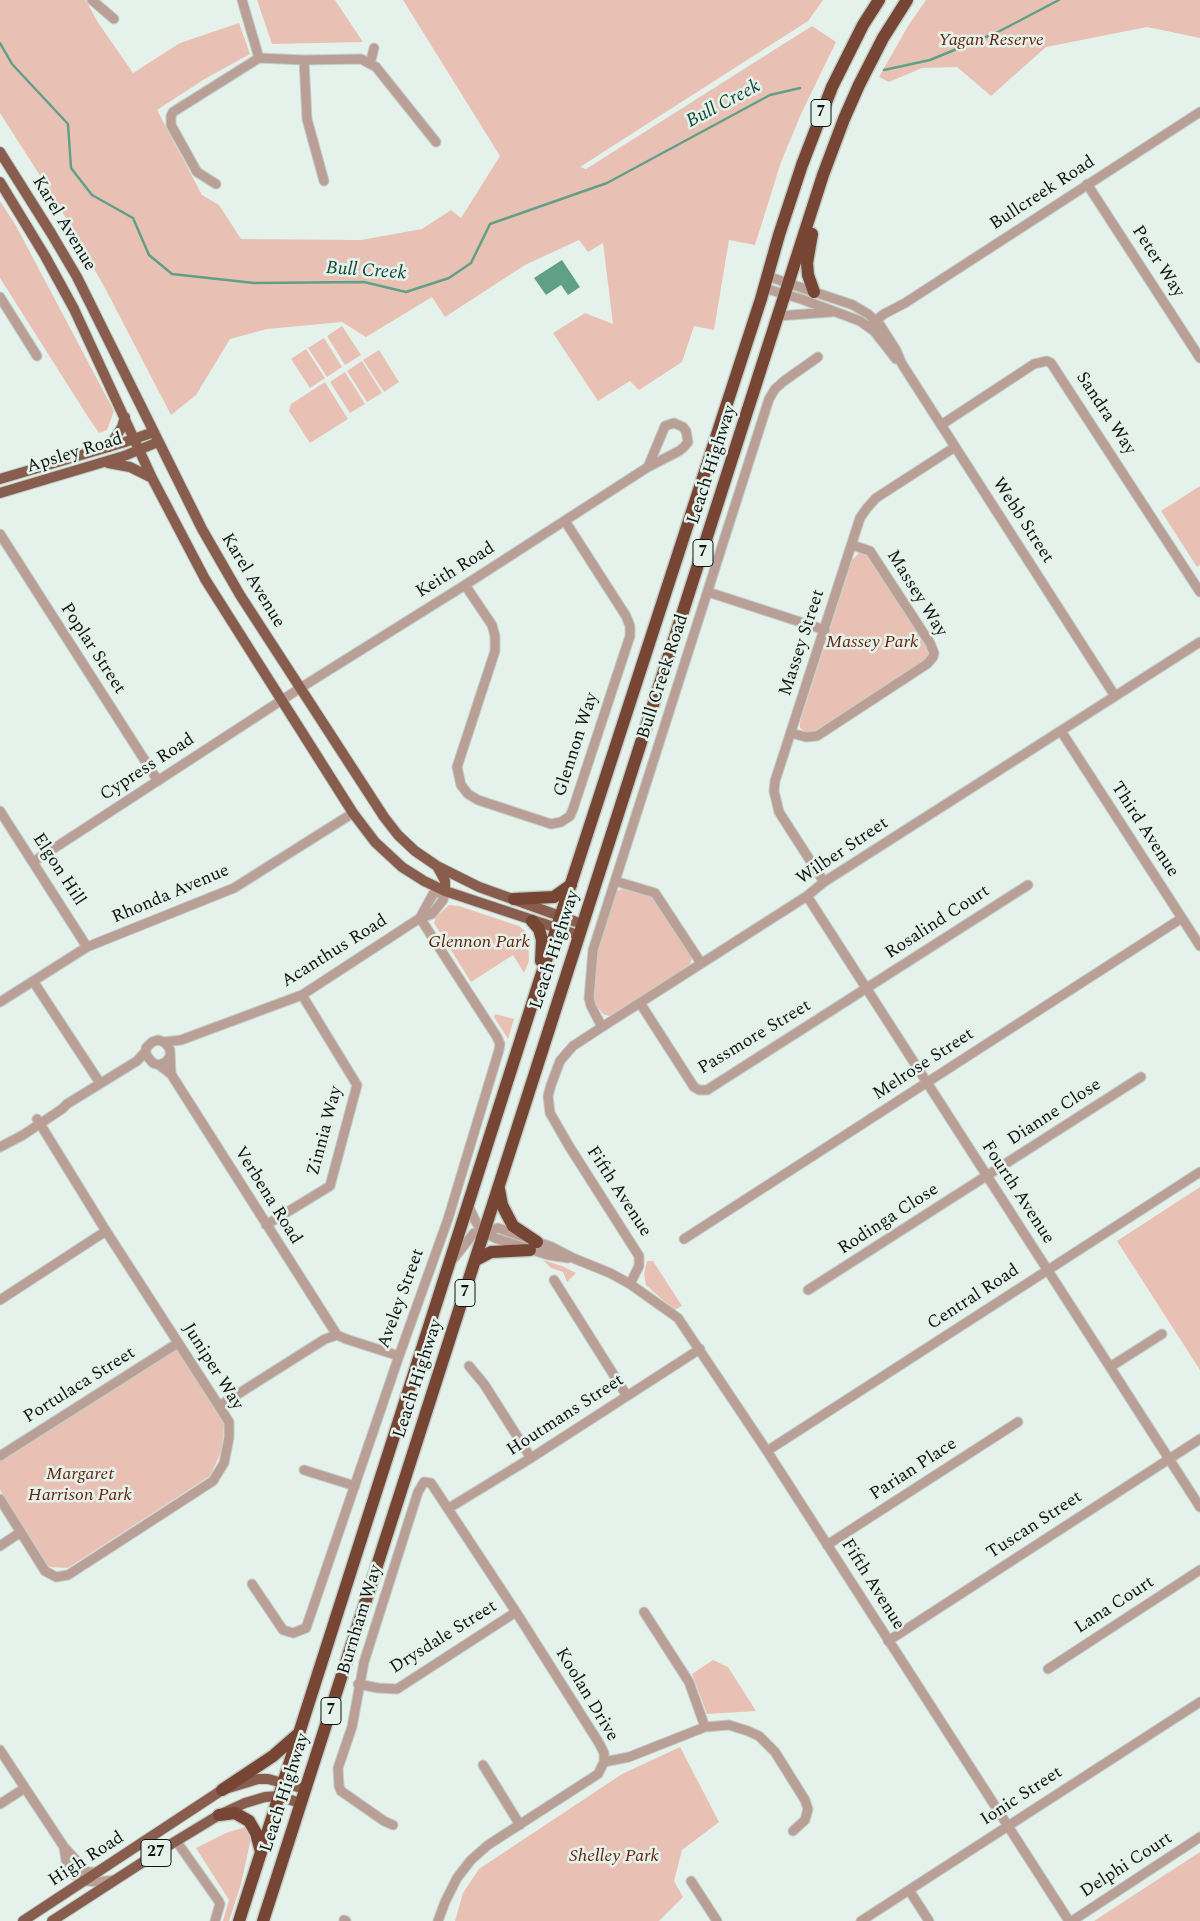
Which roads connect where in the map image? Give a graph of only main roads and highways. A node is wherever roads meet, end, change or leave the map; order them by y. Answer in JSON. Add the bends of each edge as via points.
{"nodes":[{"id":1,"x":879,"y":0,"type":"edge"},
{"id":2,"x":907,"y":0,"type":"edge"},
{"id":3,"x":0,"y":152,"type":"edge"},
{"id":4,"x":824,"y":175,"type":"junction"},
{"id":5,"x":0,"y":182,"type":"edge"},
{"id":6,"x":814,"y":292,"type":"road end"},
{"id":7,"x":125,"y":417,"type":"junction"},
{"id":8,"x":154,"y":432,"type":"junction"},
{"id":9,"x":134,"y":438,"type":"junction"},
{"id":10,"x":158,"y":442,"type":"junction"},
{"id":11,"x":109,"y":447,"type":"junction"},
{"id":12,"x":140,"y":451,"type":"junction"},
{"id":13,"x":101,"y":463,"type":"junction"},
{"id":14,"x":1,"y":476,"type":"edge"},
{"id":15,"x":152,"y":478,"type":"junction"},
{"id":16,"x":0,"y":493,"type":"edge"},
{"id":17,"x":437,"y":866,"type":"junction"},
{"id":18,"x":470,"y":883,"type":"junction"},
{"id":19,"x":571,"y":885,"type":"junction"},
{"id":20,"x":444,"y":891,"type":"junction"},
{"id":21,"x":514,"y":899,"type":"junction"},
{"id":22,"x":532,"y":921,"type":"junction"},
{"id":23,"x":559,"y":922,"type":"junction"},
{"id":24,"x":580,"y":929,"type":"junction"},
{"id":25,"x":541,"y":976,"type":"junction"},
{"id":26,"x":499,"y":1186,"type":"junction"},
{"id":27,"x":476,"y":1260,"type":"junction"},
{"id":28,"x":299,"y":1732,"type":"junction"},
{"id":29,"x":283,"y":1782,"type":"junction"},
{"id":30,"x":305,"y":1789,"type":"junction"},
{"id":31,"x":222,"y":1790,"type":"junction"},
{"id":32,"x":279,"y":1796,"type":"junction"},
{"id":33,"x":300,"y":1803,"type":"junction"},
{"id":34,"x":220,"y":1815,"type":"junction"},
{"id":35,"x":261,"y":1852,"type":"junction"},
{"id":36,"x":23,"y":1921,"type":"edge"},
{"id":37,"x":52,"y":1921,"type":"edge"},
{"id":38,"x":239,"y":1921,"type":"edge"},
{"id":39,"x":263,"y":1921,"type":"edge"}],
"edges":[{"from":1,"to":19,"type":"highway","name":"Leach Highway","number":"7","via":[[832,86],[796,182]]},
{"from":2,"to":4,"type":"highway","name":"Leach Highway","number":"7","via":[[859,85]]},
{"from":3,"to":8,"type":"main road","name":"Karel Avenue","via":[[76,277]]},
{"from":4,"to":6,"type":"highway","via":[[807,263]]},
{"from":4,"to":24,"type":"highway","name":"Leach Highway","number":"7"},
{"from":5,"to":7,"type":"main road","name":"Karel Avenue","via":[[74,309]]},
{"from":7,"to":9,"type":"main road","name":"Karel Avenue"},
{"from":7,"to":11,"type":"main road"},
{"from":8,"to":9,"type":"main road","name":"Apsley Road"},
{"from":8,"to":10,"type":"main road","name":"Karel Avenue"},
{"from":9,"to":11,"type":"main road","name":"Apsley Road"},
{"from":9,"to":12,"type":"main road","name":"Karel Avenue"},
{"from":10,"to":12,"type":"main road","name":"Apsley Road"},
{"from":10,"to":17,"type":"main road","name":"Karel Avenue","via":[[240,595],[384,817],[415,850]]},
{"from":11,"to":14,"type":"main road","name":"Apsley Road"},
{"from":12,"to":13,"type":"main road","name":"Apsley Road"},
{"from":12,"to":15,"type":"main road","name":"Karel Avenue"},
{"from":13,"to":15,"type":"main road","via":[[130,466]]},
{"from":13,"to":16,"type":"main road","name":"Apsley Road"},
{"from":15,"to":20,"type":"main road","name":"Karel Avenue","via":[[205,579],[353,813],[388,855]]},
{"from":17,"to":18,"type":"main road","name":"Karel Avenue"},
{"from":17,"to":20,"type":"main road","via":[[445,881]]},
{"from":18,"to":20,"type":"main road"},
{"from":18,"to":21,"type":"main road","name":"Karel Avenue"},
{"from":19,"to":21,"type":"highway","via":[[554,897]]},
{"from":19,"to":23,"type":"highway","name":"Leach Highway","number":"7"},
{"from":20,"to":22,"type":"main road","name":"Karel Avenue"},
{"from":21,"to":23,"type":"main road","name":"Karel Avenue"},
{"from":22,"to":23,"type":"main road","name":"Karel Avenue"},
{"from":22,"to":25,"type":"highway","via":[[542,940]]},
{"from":23,"to":24,"type":"main road","name":"Karel Avenue"},
{"from":23,"to":25,"type":"highway","name":"Leach Highway","number":"7"},
{"from":24,"to":26,"type":"highway","name":"Leach Highway","number":"7"},
{"from":25,"to":28,"type":"highway","name":"Leach Highway","number":"7"},
{"from":26,"to":27,"type":"highway","name":"Leach Highway","number":"7"},
{"from":26,"to":27,"type":"highway","via":[[502,1205],[513,1226],[533,1246],[491,1252]]},
{"from":27,"to":30,"type":"highway","name":"Leach Highway","number":"7"},
{"from":28,"to":29,"type":"highway","name":"Leach Highway","number":"7"},
{"from":28,"to":31,"type":"highway","number":"27","via":[[273,1756]]},
{"from":29,"to":30,"type":"main road","name":"High Road","number":"27"},
{"from":29,"to":31,"type":"main road","name":"High Road","number":"27","via":[[258,1779]]},
{"from":29,"to":32,"type":"highway","name":"Leach Highway","number":"7"},
{"from":30,"to":33,"type":"highway","name":"Leach Highway","number":"7"},
{"from":31,"to":36,"type":"main road","name":"High Road","number":"27"},
{"from":32,"to":33,"type":"main road","name":"High Road","number":"27"},
{"from":32,"to":34,"type":"main road","name":"High Road","number":"27","via":[[245,1803]]},
{"from":32,"to":35,"type":"highway","name":"Leach Highway","number":"7"},
{"from":33,"to":39,"type":"highway","name":"Leach Highway","number":"7"},
{"from":34,"to":35,"type":"highway","via":[[235,1813],[249,1821]]},
{"from":34,"to":37,"type":"main road","name":"High Road","number":"27"},
{"from":35,"to":38,"type":"highway","name":"Leach Highway","number":"7"}]}
